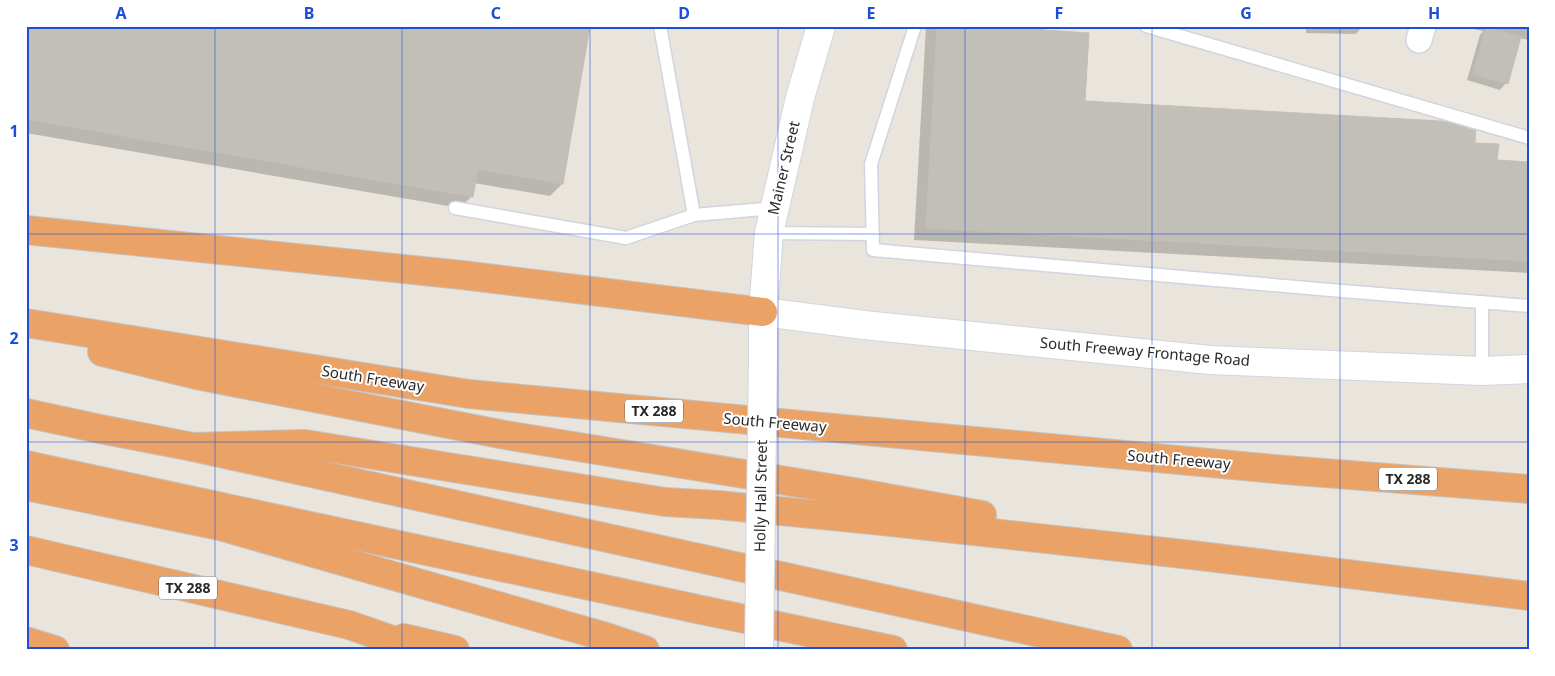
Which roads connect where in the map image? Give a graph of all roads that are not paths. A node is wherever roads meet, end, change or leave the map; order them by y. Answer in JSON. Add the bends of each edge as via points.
{"nodes":[{"id":1,"x":660,"y":26,"type":"edge"},
{"id":2,"x":821,"y":26,"type":"edge"},
{"id":3,"x":915,"y":26,"type":"edge"},
{"id":4,"x":1146,"y":26,"type":"edge"},
{"id":5,"x":1529,"y":138,"type":"edge"},
{"id":6,"x":455,"y":208,"type":"dead end"},
{"id":7,"x":694,"y":215,"type":"junction"},
{"id":8,"x":772,"y":221,"type":"junction"},
{"id":9,"x":26,"y":230,"type":"edge"},
{"id":10,"x":873,"y":234,"type":"junction"},
{"id":11,"x":1482,"y":302,"type":"junction"},
{"id":12,"x":1529,"y":306,"type":"edge"},
{"id":13,"x":763,"y":312,"type":"junction"},
{"id":14,"x":26,"y":323,"type":"edge"},
{"id":15,"x":26,"y":333,"type":"edge"},
{"id":16,"x":1529,"y":369,"type":"edge"},
{"id":17,"x":1482,"y":371,"type":"junction"},
{"id":18,"x":26,"y":413,"type":"edge"},
{"id":19,"x":193,"y":447,"type":"junction"},
{"id":20,"x":26,"y":465,"type":"edge"},
{"id":21,"x":26,"y":486,"type":"edge"},
{"id":22,"x":1529,"y":489,"type":"edge"},
{"id":23,"x":26,"y":550,"type":"edge"},
{"id":24,"x":1192,"y":554,"type":"junction"},
{"id":25,"x":1529,"y":596,"type":"edge"},
{"id":26,"x":349,"y":625,"type":"junction"},
{"id":27,"x":26,"y":641,"type":"edge"},
{"id":28,"x":55,"y":650,"type":"edge"},
{"id":29,"x":422,"y":650,"type":"edge"},
{"id":30,"x":455,"y":650,"type":"edge"},
{"id":31,"x":645,"y":650,"type":"edge"},
{"id":32,"x":759,"y":650,"type":"edge"},
{"id":33,"x":893,"y":650,"type":"edge"},
{"id":34,"x":1118,"y":650,"type":"edge"}],
"edges":[{"from":1,"to":7,"type":"lane"},
{"from":2,"to":8,"type":"main road","name":"Mainer Street","via":[[800,98]]},
{"from":3,"to":10,"type":"lane","via":[[871,164]]},
{"from":4,"to":5,"type":"lane"},
{"from":6,"to":7,"type":"lane","via":[[626,238]]},
{"from":7,"to":8,"type":"lane"},
{"from":8,"to":10,"type":"lane"},
{"from":8,"to":13,"type":"main road","name":"Mainer Street"},
{"from":9,"to":13,"type":"highway","via":[[462,275]]},
{"from":10,"to":11,"type":"lane","via":[[873,250]]},
{"from":11,"to":12,"type":"lane"},
{"from":11,"to":17,"type":"lane"},
{"from":13,"to":17,"type":"main road","name":"South Freeway Frontage Road","via":[[1210,360]]},
{"from":13,"to":32,"type":"main road","name":"Holly Hall Street","bridge":true},
{"from":14,"to":22,"type":"highway","name":"South Freeway","number":"TX 288","via":[[469,394]]},
{"from":15,"to":24,"type":"highway","via":[[196,375],[505,435],[860,493]]},
{"from":16,"to":17,"type":"main road","name":"South Freeway Frontage Road"},
{"from":18,"to":19,"type":"highway"},
{"from":19,"to":24,"type":"highway","via":[[305,444],[666,502]]},
{"from":19,"to":34,"type":"highway"},
{"from":20,"to":33,"type":"highway"},
{"from":21,"to":31,"type":"highway","via":[[220,526]]},
{"from":23,"to":26,"type":"highway","number":"TX 288"},
{"from":24,"to":25,"type":"highway"},
{"from":26,"to":29,"type":"highway","number":"TX 288"},
{"from":26,"to":30,"type":"highway"},
{"from":27,"to":28,"type":"highway"}]}
